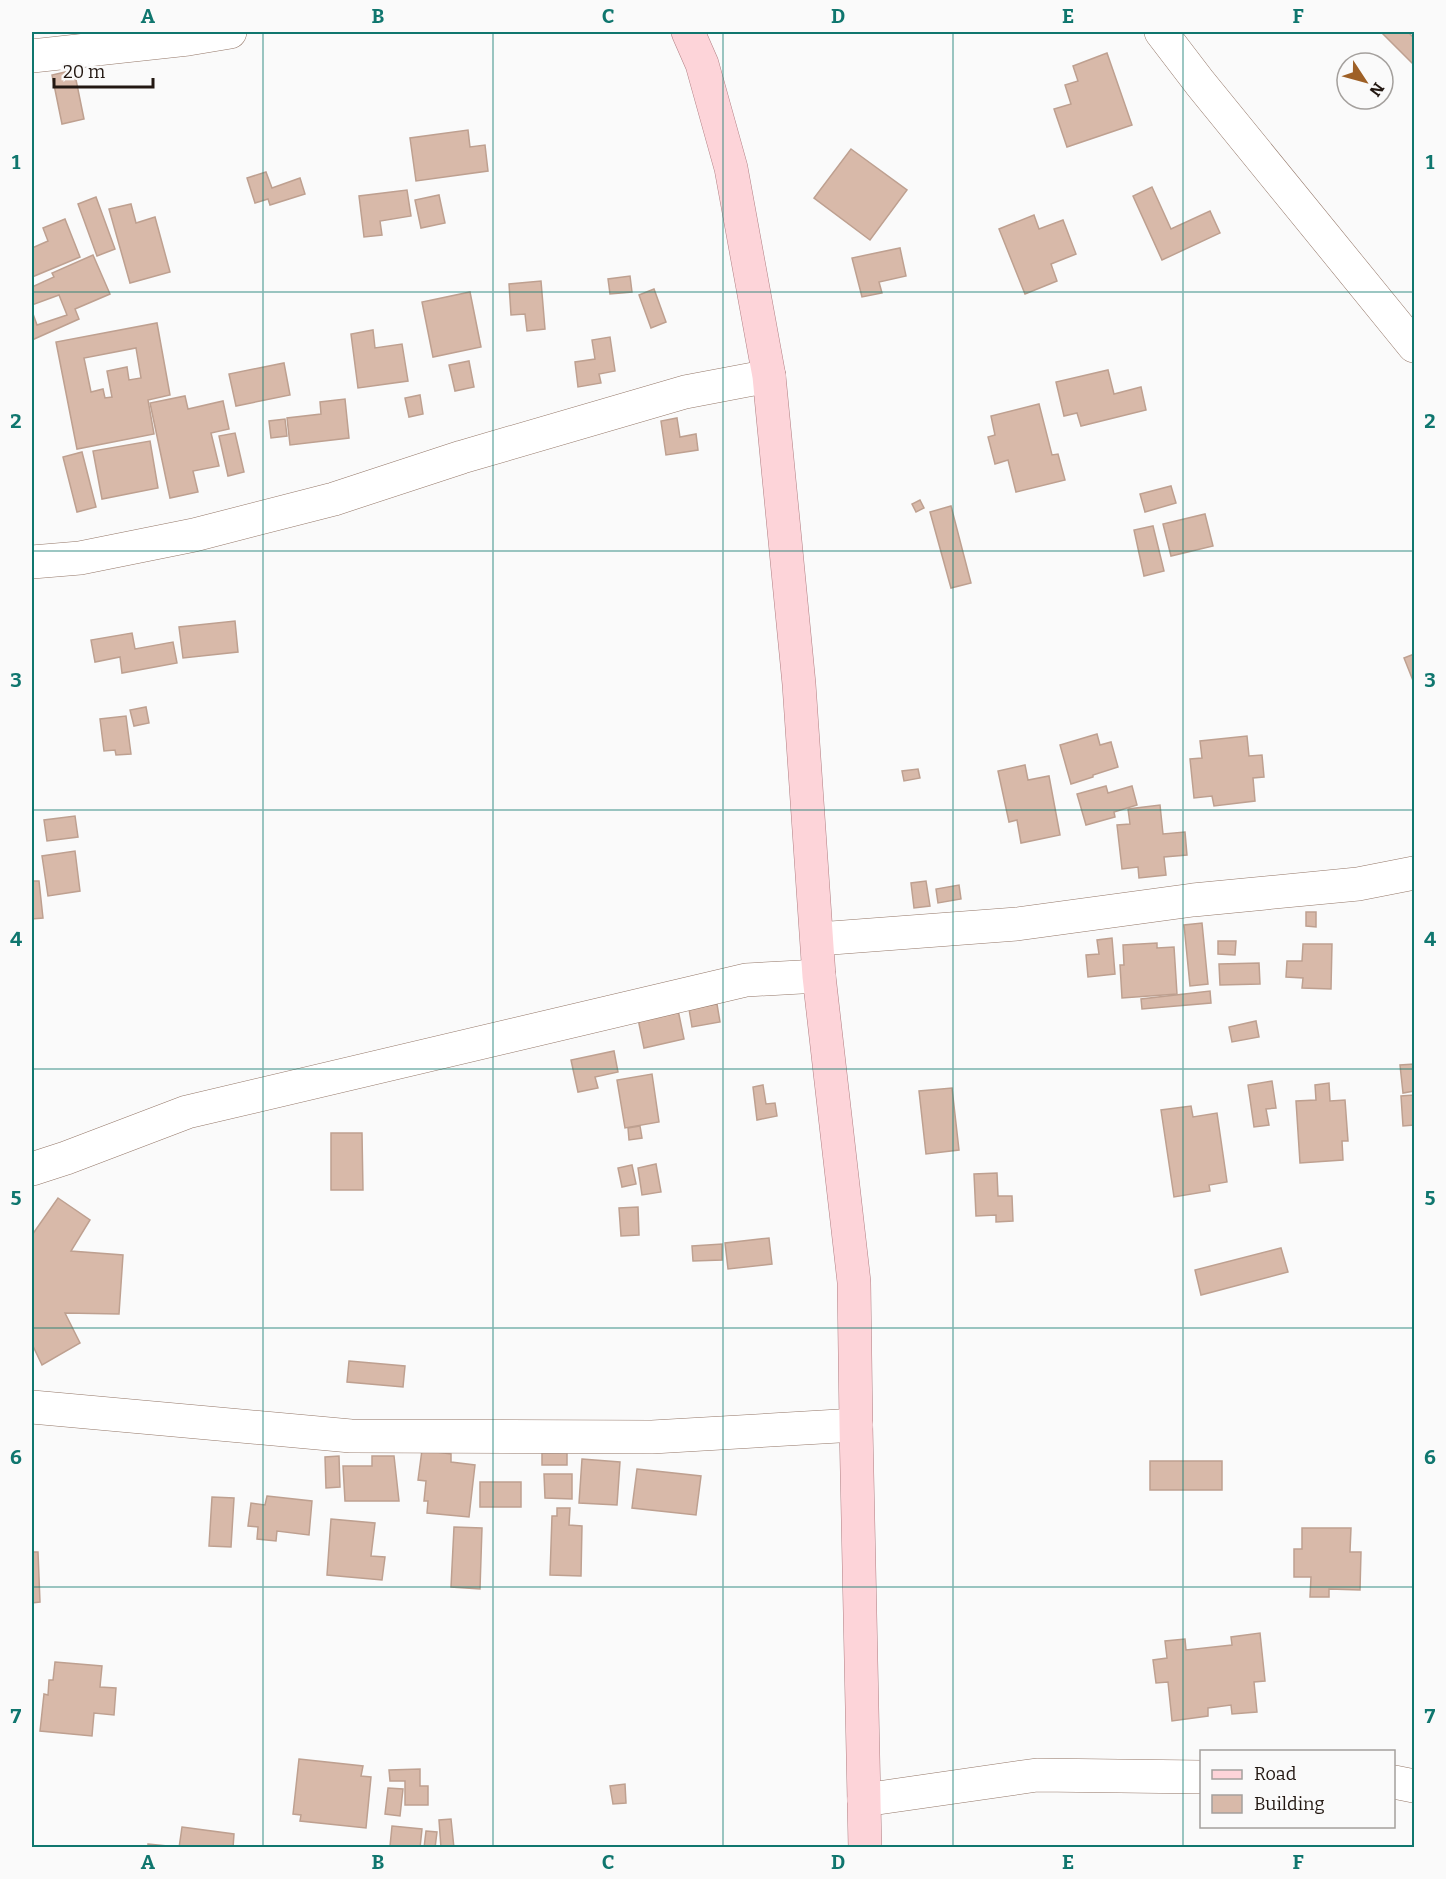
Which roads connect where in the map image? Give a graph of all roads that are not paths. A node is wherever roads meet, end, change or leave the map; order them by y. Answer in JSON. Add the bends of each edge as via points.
{"nodes":[{"id":1,"x":230,"y":32,"type":"edge"},
{"id":2,"x":688,"y":32,"type":"edge"},
{"id":3,"x":1161,"y":32,"type":"edge"},
{"id":4,"x":32,"y":56,"type":"edge"},
{"id":5,"x":1414,"y":346,"type":"edge"},
{"id":6,"x":769,"y":376,"type":"junction"},
{"id":7,"x":32,"y":562,"type":"edge"},
{"id":8,"x":1414,"y":873,"type":"edge"},
{"id":9,"x":818,"y":939,"type":"junction"},
{"id":10,"x":819,"y":976,"type":"junction"},
{"id":11,"x":32,"y":1169,"type":"edge"},
{"id":12,"x":32,"y":1407,"type":"edge"},
{"id":13,"x":855,"y":1425,"type":"junction"},
{"id":14,"x":1200,"y":1778,"type":"edge"},
{"id":15,"x":1395,"y":1782,"type":"edge"},
{"id":16,"x":1414,"y":1786,"type":"edge"},
{"id":17,"x":864,"y":1800,"type":"junction"},
{"id":18,"x":865,"y":1848,"type":"edge"}],
"edges":[{"from":1,"to":4,"type":"street"},
{"from":2,"to":6,"type":"main road","via":[[702,64],[731,168]]},
{"from":3,"to":5,"type":"street"},
{"from":6,"to":7,"type":"street","via":[[685,392],[334,499],[194,536],[80,558]]},
{"from":6,"to":9,"type":"main road","via":[[799,684]]},
{"from":8,"to":9,"type":"street","via":[[1358,884],[1193,900],[1017,924]]},
{"from":9,"to":10,"type":"main road"},
{"from":10,"to":11,"type":"street","via":[[746,980],[187,1112]]},
{"from":10,"to":13,"type":"main road","via":[[854,1282]]},
{"from":12,"to":13,"type":"street","via":[[351,1436],[652,1437]]},
{"from":13,"to":17,"type":"main road"},
{"from":14,"to":17,"type":"street","via":[[1037,1775]]},
{"from":15,"to":16,"type":"street"},
{"from":17,"to":18,"type":"main road"}]}
